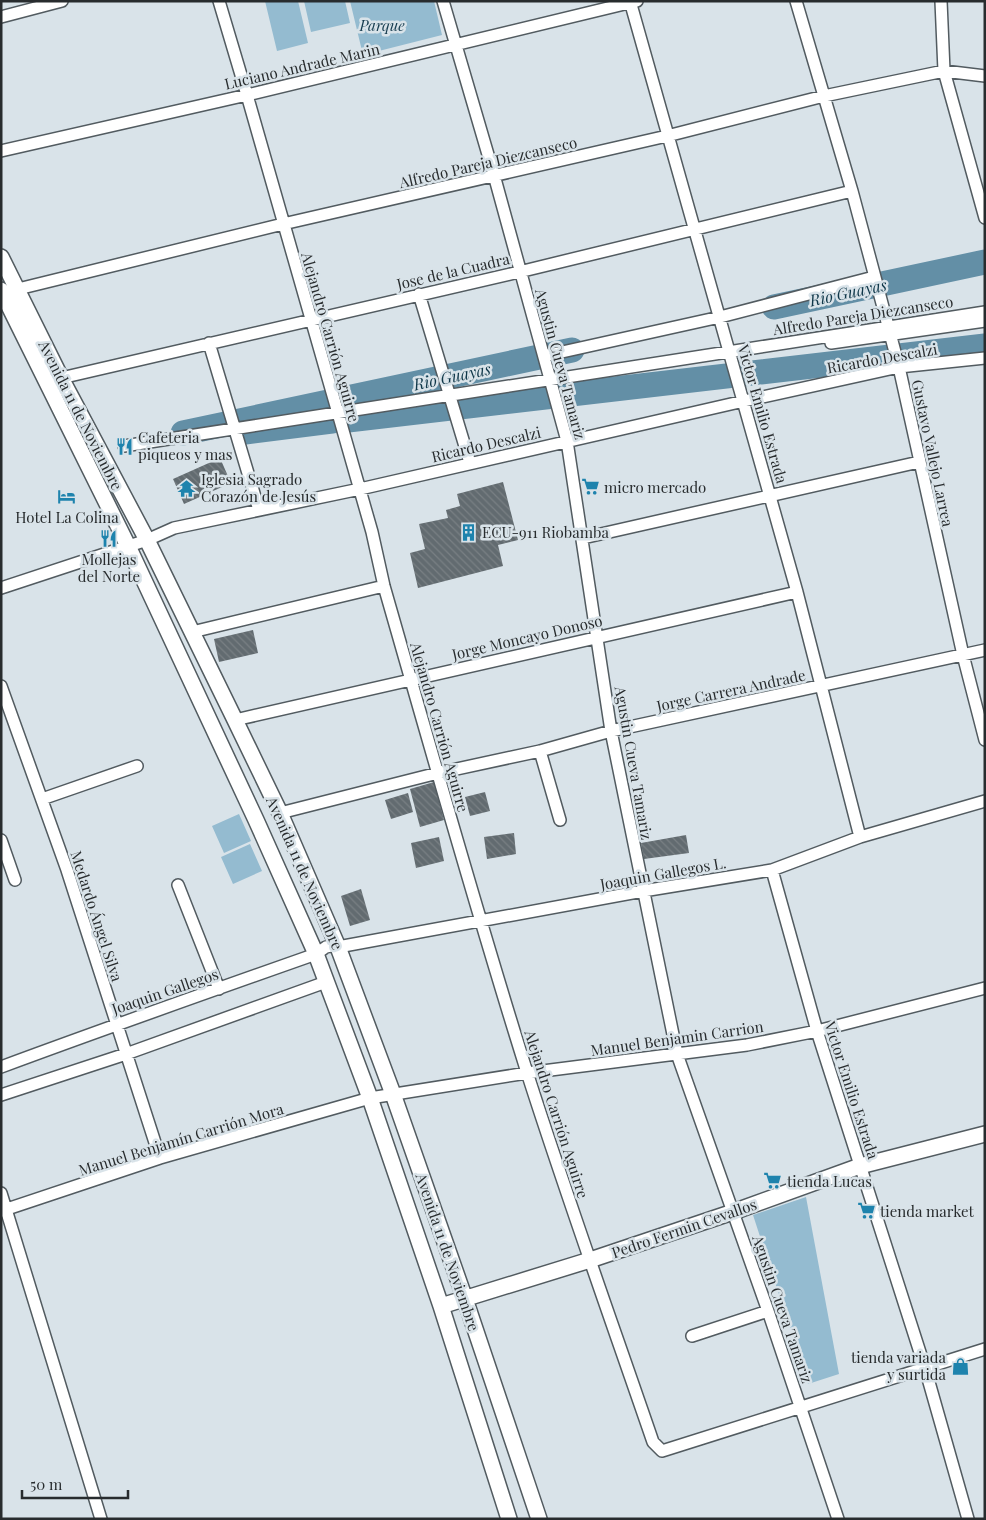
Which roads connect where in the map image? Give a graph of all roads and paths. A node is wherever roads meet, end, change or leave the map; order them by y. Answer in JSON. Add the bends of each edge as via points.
{"nodes":[{"id":1,"x":62,"y":1,"type":"edge"},
{"id":2,"x":219,"y":1,"type":"edge"},
{"id":3,"x":443,"y":1,"type":"edge"},
{"id":4,"x":796,"y":1,"type":"edge"},
{"id":5,"x":941,"y":1,"type":"edge"},
{"id":6,"x":633,"y":2,"type":"edge"},
{"id":7,"x":39,"y":4,"type":"edge"},
{"id":8,"x":1,"y":17,"type":"edge"},
{"id":9,"x":456,"y":45,"type":"junction"},
{"id":10,"x":944,"y":71,"type":"junction"},
{"id":11,"x":985,"y":76,"type":"edge"},
{"id":12,"x":247,"y":94,"type":"junction"},
{"id":13,"x":824,"y":96,"type":"junction"},
{"id":14,"x":667,"y":136,"type":"junction"},
{"id":15,"x":1,"y":151,"type":"edge"},
{"id":16,"x":494,"y":176,"type":"junction"},
{"id":17,"x":852,"y":191,"type":"junction"},
{"id":18,"x":985,"y":218,"type":"edge"},
{"id":19,"x":283,"y":224,"type":"junction"},
{"id":20,"x":695,"y":229,"type":"junction"},
{"id":21,"x":1,"y":257,"type":"edge"},
{"id":22,"x":520,"y":272,"type":"junction"},
{"id":23,"x":874,"y":277,"type":"junction"},
{"id":24,"x":6,"y":293,"type":"edge"},
{"id":25,"x":418,"y":294,"type":"junction"},
{"id":26,"x":985,"y":312,"type":"edge"},
{"id":27,"x":720,"y":317,"type":"junction"},
{"id":28,"x":311,"y":320,"type":"junction"},
{"id":29,"x":985,"y":321,"type":"edge"},
{"id":30,"x":210,"y":343,"type":"junction"},
{"id":31,"x":544,"y":356,"type":"junction"},
{"id":32,"x":985,"y":358,"type":"edge"},
{"id":33,"x":899,"y":368,"type":"junction"},
{"id":34,"x":61,"y":378,"type":"junction"},
{"id":35,"x":744,"y":401,"type":"junction"},
{"id":36,"x":567,"y":441,"type":"junction"},
{"id":37,"x":919,"y":462,"type":"junction"},
{"id":38,"x":470,"y":463,"type":"junction"},
{"id":39,"x":360,"y":489,"type":"junction"},
{"id":40,"x":770,"y":496,"type":"junction"},
{"id":41,"x":259,"y":510,"type":"junction"},
{"id":42,"x":583,"y":538,"type":"junction"},
{"id":43,"x":147,"y":540,"type":"junction"},
{"id":44,"x":128,"y":546,"type":"junction"},
{"id":45,"x":384,"y":586,"type":"junction"},
{"id":46,"x":1,"y":588,"type":"edge"},
{"id":47,"x":797,"y":592,"type":"junction"},
{"id":48,"x":192,"y":632,"type":"junction"},
{"id":49,"x":597,"y":637,"type":"junction"},
{"id":50,"x":985,"y":650,"type":"edge"},
{"id":51,"x":962,"y":655,"type":"junction"},
{"id":52,"x":411,"y":679,"type":"junction"},
{"id":53,"x":1,"y":686,"type":"edge"},
{"id":54,"x":820,"y":686,"type":"junction"},
{"id":55,"x":236,"y":720,"type":"junction"},
{"id":56,"x":611,"y":731,"type":"junction"},
{"id":57,"x":985,"y":740,"type":"edge"},
{"id":58,"x":540,"y":751,"type":"junction"},
{"id":59,"x":137,"y":766,"type":"dead end"},
{"id":60,"x":438,"y":773,"type":"junction"},
{"id":61,"x":42,"y":799,"type":"junction"},
{"id":62,"x":985,"y":801,"type":"edge"},
{"id":63,"x":280,"y":812,"type":"junction"},
{"id":64,"x":560,"y":820,"type":"dead end"},
{"id":65,"x":860,"y":837,"type":"junction"},
{"id":66,"x":1,"y":840,"type":"edge"},
{"id":67,"x":772,"y":870,"type":"junction"},
{"id":68,"x":15,"y":880,"type":"dead end"},
{"id":69,"x":178,"y":885,"type":"dead end"},
{"id":70,"x":643,"y":891,"type":"junction"},
{"id":71,"x":480,"y":920,"type":"junction"},
{"id":72,"x":338,"y":947,"type":"junction"},
{"id":73,"x":316,"y":954,"type":"junction"},
{"id":74,"x":326,"y":982,"type":"junction"},
{"id":75,"x":985,"y":988,"type":"edge"},
{"id":76,"x":219,"y":989,"type":"junction"},
{"id":77,"x":116,"y":1024,"type":"junction"},
{"id":78,"x":817,"y":1031,"type":"junction"},
{"id":79,"x":126,"y":1054,"type":"junction"},
{"id":80,"x":677,"y":1054,"type":"junction"},
{"id":81,"x":1,"y":1067,"type":"edge"},
{"id":82,"x":527,"y":1073,"type":"junction"},
{"id":83,"x":393,"y":1094,"type":"junction"},
{"id":84,"x":1,"y":1096,"type":"edge"},
{"id":85,"x":370,"y":1098,"type":"junction"},
{"id":86,"x":985,"y":1134,"type":"edge"},
{"id":87,"x":160,"y":1158,"type":"junction"},
{"id":88,"x":860,"y":1166,"type":"junction"},
{"id":89,"x":1,"y":1194,"type":"edge"},
{"id":90,"x":4,"y":1210,"type":"edge"},
{"id":91,"x":733,"y":1212,"type":"junction"},
{"id":92,"x":590,"y":1260,"type":"junction"},
{"id":93,"x":465,"y":1299,"type":"junction"},
{"id":94,"x":441,"y":1306,"type":"junction"},
{"id":95,"x":768,"y":1310,"type":"junction"},
{"id":96,"x":692,"y":1336,"type":"dead end"},
{"id":97,"x":985,"y":1349,"type":"edge"},
{"id":98,"x":925,"y":1368,"type":"junction"},
{"id":99,"x":800,"y":1407,"type":"junction"},
{"id":100,"x":532,"y":1498,"type":"junction"},
{"id":101,"x":507,"y":1513,"type":"edge"},
{"id":102,"x":100,"y":1519,"type":"edge"},
{"id":103,"x":539,"y":1519,"type":"edge"},
{"id":104,"x":838,"y":1519,"type":"edge"},
{"id":105,"x":968,"y":1519,"type":"edge"}],
"edges":[{"from":1,"to":7,"type":"street"},
{"from":2,"to":12,"type":"street","name":"Alejandro Carrión Aguirre"},
{"from":3,"to":9,"type":"street","name":"Agustin Cueva Tamariz"},
{"from":4,"to":13,"type":"street","name":"Gustavo Vallejo Larrea"},
{"from":5,"to":10,"type":"street"},
{"from":6,"to":9,"type":"street","name":"Luciano Andrade Marin"},
{"from":6,"to":14,"type":"street","name":"Victor Emilio Estrada"},
{"from":7,"to":8,"type":"street"},
{"from":9,"to":12,"type":"street","name":"Luciano Andrade Marin"},
{"from":9,"to":16,"type":"street","name":"Agustin Cueva Tamariz"},
{"from":10,"to":11,"type":"street","name":"Alfredo Pareja Diezcanseco"},
{"from":10,"to":13,"type":"street","name":"Alfredo Pareja Diezcanseco"},
{"from":10,"to":18,"type":"street"},
{"from":12,"to":15,"type":"street","name":"Luciano Andrade Marin"},
{"from":12,"to":19,"type":"street","name":"Alejandro Carrión Aguirre"},
{"from":13,"to":14,"type":"street","name":"Alfredo Pareja Diezcanseco"},
{"from":13,"to":17,"type":"street","name":"Gustavo Vallejo Larrea"},
{"from":14,"to":16,"type":"street","name":"Alfredo Pareja Diezcanseco"},
{"from":14,"to":20,"type":"street","name":"Victor Emilio Estrada"},
{"from":16,"to":19,"type":"street","name":"Alfredo Pareja Diezcanseco"},
{"from":16,"to":22,"type":"street","name":"Agustin Cueva Tamariz"},
{"from":17,"to":20,"type":"street","name":"Jose de la Cuadra"},
{"from":17,"to":23,"type":"street","name":"Gustavo Vallejo Larrea"},
{"from":19,"to":24,"type":"street","name":"Alfredo Pareja Diezcanseco"},
{"from":19,"to":28,"type":"street","name":"Alejandro Carrión Aguirre"},
{"from":20,"to":22,"type":"street","name":"Jose de la Cuadra"},
{"from":20,"to":27,"type":"street","name":"Victor Emilio Estrada"},
{"from":21,"to":24,"type":"street","name":"Avenida 11 de Noviembre"},
{"from":22,"to":25,"type":"street","name":"Jose de la Cuadra"},
{"from":22,"to":31,"type":"street","name":"Agustin Cueva Tamariz"},
{"from":23,"to":27,"type":"street"},
{"from":23,"to":33,"type":"street","name":"Gustavo Vallejo Larrea"},
{"from":24,"to":34,"type":"street","name":"Avenida 11 de Noviembre"},
{"from":24,"to":44,"type":"street","name":"Avenida 11 de Noviembre"},
{"from":25,"to":28,"type":"street","name":"Jose de la Cuadra"},
{"from":25,"to":38,"type":"street"},
{"from":26,"to":29,"type":"street","name":"Alfredo Pareja Diezcanseco","via":[[124,446]]},
{"from":27,"to":31,"type":"street"},
{"from":27,"to":35,"type":"street","name":"Victor Emilio Estrada"},
{"from":28,"to":30,"type":"street","name":"Jose de la Cuadra"},
{"from":28,"to":39,"type":"street","name":"Alejandro Carrión Aguirre"},
{"from":30,"to":34,"type":"street","name":"Jose de la Cuadra"},
{"from":30,"to":41,"type":"street"},
{"from":31,"to":36,"type":"street","name":"Agustin Cueva Tamariz"},
{"from":32,"to":33,"type":"street","name":"Ricardo Descalzi"},
{"from":33,"to":35,"type":"street","name":"Ricardo Descalzi"},
{"from":33,"to":37,"type":"street","name":"Gustavo Vallejo Larrea"},
{"from":34,"to":43,"type":"street","name":"Avenida 11 de Noviembre"},
{"from":35,"to":36,"type":"street","name":"Ricardo Descalzi"},
{"from":35,"to":40,"type":"street","name":"Victor Emilio Estrada"},
{"from":36,"to":38,"type":"street","name":"Ricardo Descalzi"},
{"from":36,"to":42,"type":"street","name":"Agustin Cueva Tamariz"},
{"from":37,"to":40,"type":"street"},
{"from":37,"to":51,"type":"street","name":"Gustavo Vallejo Larrea"},
{"from":38,"to":39,"type":"street","name":"Ricardo Descalzi"},
{"from":39,"to":41,"type":"street","name":"Ricardo Descalzi"},
{"from":39,"to":45,"type":"street","name":"Alejandro Carrión Aguirre"},
{"from":40,"to":42,"type":"street"},
{"from":40,"to":47,"type":"street","name":"Victor Emilio Estrada"},
{"from":41,"to":43,"type":"street","name":"Ricardo Descalzi","via":[[174,528]]},
{"from":42,"to":49,"type":"street","name":"Agustin Cueva Tamariz"},
{"from":43,"to":44,"type":"street","name":"Ricardo Descalzi"},
{"from":43,"to":48,"type":"street","name":"Avenida 11 de Noviembre"},
{"from":44,"to":46,"type":"street","name":"Ricardo Descalzi"},
{"from":44,"to":73,"type":"street","name":"Avenida 11 de Noviembre"},
{"from":45,"to":48,"type":"street"},
{"from":45,"to":52,"type":"street","name":"Alejandro Carrión Aguirre"},
{"from":47,"to":49,"type":"street","name":"Jorge Moncayo Donoso"},
{"from":47,"to":54,"type":"street","name":"Victor Emilio Estrada"},
{"from":48,"to":55,"type":"street","name":"Avenida 11 de Noviembre"},
{"from":49,"to":52,"type":"street","name":"Jorge Moncayo Donoso"},
{"from":49,"to":56,"type":"street","name":"Agustin Cueva Tamariz"},
{"from":50,"to":51,"type":"street","name":"Jorge Carrera Andrade"},
{"from":51,"to":54,"type":"street","name":"Jorge Carrera Andrade"},
{"from":51,"to":57,"type":"street","name":"Gustavo Vallejo Larrea"},
{"from":52,"to":55,"type":"street","name":"Jorge Moncayo Donoso"},
{"from":52,"to":60,"type":"street","name":"Alejandro Carrión Aguirre"},
{"from":53,"to":61,"type":"street","name":"Medardo Ángel Silva"},
{"from":54,"to":56,"type":"street","name":"Jorge Carrera Andrade"},
{"from":54,"to":65,"type":"street","name":"Victor Emilio Estrada"},
{"from":55,"to":63,"type":"street","name":"Avenida 11 de Noviembre"},
{"from":56,"to":58,"type":"street","name":"Jorge Carrera Andrade"},
{"from":56,"to":70,"type":"street","name":"Agustin Cueva Tamariz"},
{"from":58,"to":60,"type":"street","name":"Jorge Carrera Andrade"},
{"from":58,"to":64,"type":"street"},
{"from":59,"to":61,"type":"street"},
{"from":60,"to":63,"type":"street","name":"Jorge Carrera Andrade"},
{"from":60,"to":71,"type":"street","name":"Alejandro Carrión Aguirre"},
{"from":61,"to":77,"type":"street","name":"Medardo Ángel Silva"},
{"from":62,"to":65,"type":"street","name":"Joaquin Gallegos L."},
{"from":63,"to":72,"type":"street","name":"Avenida 11 de Noviembre"},
{"from":65,"to":67,"type":"street","name":"Joaquin Gallegos L."},
{"from":66,"to":68,"type":"street"},
{"from":67,"to":70,"type":"street","name":"Joaquin Gallegos L."},
{"from":67,"to":78,"type":"street","name":"Victor Emilio Estrada"},
{"from":69,"to":76,"type":"street"},
{"from":70,"to":71,"type":"street","name":"Joaquin Gallegos L."},
{"from":70,"to":80,"type":"street","name":"Agustin Cueva Tamariz"},
{"from":71,"to":72,"type":"street","name":"Joaquin Gallegos L."},
{"from":71,"to":82,"type":"street","name":"Alejandro Carrión Aguirre"},
{"from":72,"to":73,"type":"street","name":"Joaquin Gallegos","via":[[331,946]]},
{"from":72,"to":83,"type":"street","name":"Avenida 11 de Noviembre"},
{"from":73,"to":74,"type":"street","name":"Avenida 11 de Noviembre"},
{"from":73,"to":76,"type":"street","name":"Joaquin Gallegos"},
{"from":74,"to":79,"type":"street"},
{"from":74,"to":85,"type":"street","name":"Avenida 11 de Noviembre"},
{"from":75,"to":78,"type":"street","name":"Manuel Benjamin Carrion"},
{"from":76,"to":77,"type":"street","name":"Joaquin Gallegos"},
{"from":77,"to":79,"type":"street","name":"Medardo Ángel Silva"},
{"from":77,"to":81,"type":"street","name":"Joaquin Gallegos"},
{"from":78,"to":80,"type":"street","name":"Manuel Benjamin Carrion"},
{"from":78,"to":88,"type":"street","name":"Victor Emilio Estrada"},
{"from":79,"to":84,"type":"street"},
{"from":79,"to":87,"type":"street","name":"Medardo Ángel Silva"},
{"from":80,"to":82,"type":"street","name":"Manuel Benjamin Carrion"},
{"from":80,"to":91,"type":"street","name":"Agustin Cueva Tamariz"},
{"from":82,"to":83,"type":"street","name":"Manuel Benjamin Carrion"},
{"from":82,"to":92,"type":"street","name":"Alejandro Carrión Aguirre"},
{"from":83,"to":85,"type":"street","name":"Manuel Benjamin Carrion"},
{"from":83,"to":93,"type":"street","name":"Avenida 11 de Noviembre"},
{"from":85,"to":87,"type":"street","name":"Manuel Benjamín Carrión Mora"},
{"from":85,"to":94,"type":"street","name":"Avenida 11 de Noviembre"},
{"from":86,"to":88,"type":"street","name":"Pedro Fermin Cevallos"},
{"from":87,"to":90,"type":"street","name":"Manuel Benjamín Carrión Mora"},
{"from":88,"to":91,"type":"street","name":"Pedro Fermin Cevallos"},
{"from":88,"to":98,"type":"street","name":"Victor Emilio Estrada"},
{"from":89,"to":90,"type":"street"},
{"from":90,"to":102,"type":"street"},
{"from":91,"to":92,"type":"street","name":"Pedro Fermin Cevallos"},
{"from":91,"to":95,"type":"street","name":"Agustin Cueva Tamariz"},
{"from":92,"to":93,"type":"street","name":"Pedro Fermin Cevallos"},
{"from":92,"to":99,"type":"street","name":"Alejandro Carrión Aguirre","via":[[653,1442],[662,1451]]},
{"from":93,"to":94,"type":"street","name":"Pedro Fermin Cevallos"},
{"from":93,"to":100,"type":"street","name":"Avenida 11 de Noviembre"},
{"from":94,"to":101,"type":"street","name":"Avenida 11 de Noviembre"},
{"from":95,"to":96,"type":"street"},
{"from":95,"to":99,"type":"street","name":"Agustin Cueva Tamariz"},
{"from":97,"to":98,"type":"street"},
{"from":98,"to":99,"type":"street"},
{"from":98,"to":105,"type":"street","name":"Victor Emilio Estrada"},
{"from":99,"to":104,"type":"street","name":"Agustin Cueva Tamariz"},
{"from":100,"to":101,"type":"street"},
{"from":100,"to":103,"type":"street","name":"Avenida 11 de Noviembre"}]}
